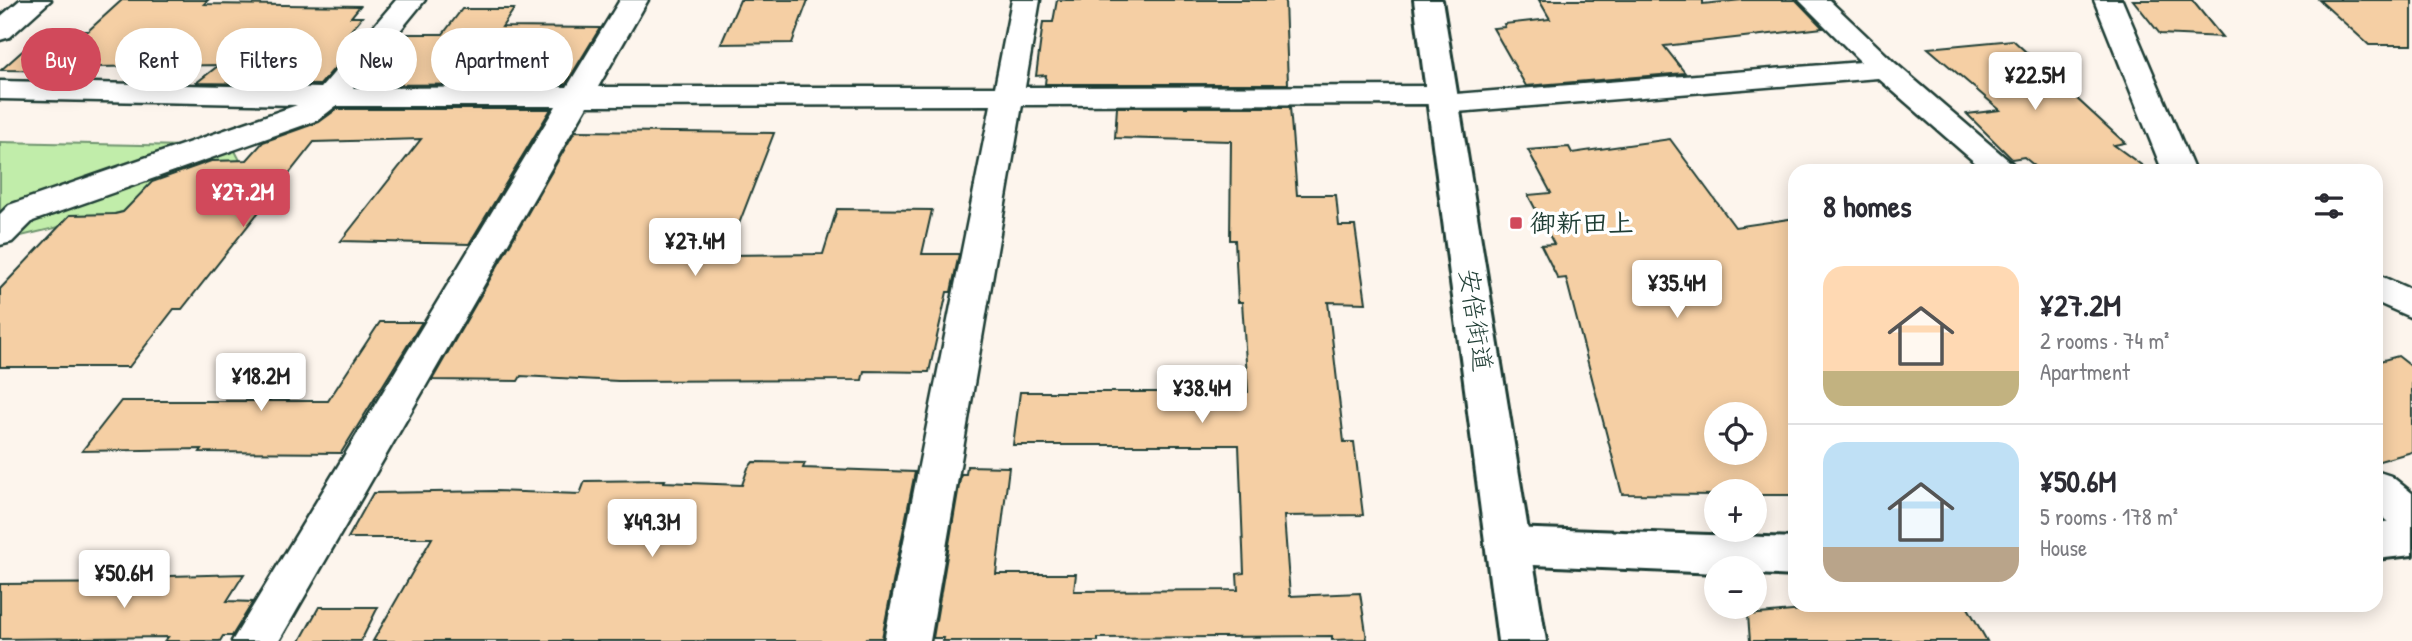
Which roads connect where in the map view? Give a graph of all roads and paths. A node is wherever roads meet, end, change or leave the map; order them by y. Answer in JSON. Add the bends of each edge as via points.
{"nodes":[{"id":1,"x":37,"y":0,"type":"edge"},
{"id":2,"x":411,"y":0,"type":"edge"},
{"id":3,"x":634,"y":0,"type":"edge"},
{"id":4,"x":1026,"y":0,"type":"edge"},
{"id":5,"x":1428,"y":0,"type":"edge"},
{"id":6,"x":1813,"y":0,"type":"edge"},
{"id":7,"x":2108,"y":0,"type":"edge"},
{"id":8,"x":0,"y":31,"type":"edge"},
{"id":9,"x":1885,"y":69,"type":"junction"},
{"id":10,"x":0,"y":90,"type":"edge"},
{"id":11,"x":1009,"y":96,"type":"junction"},
{"id":12,"x":329,"y":97,"type":"junction"},
{"id":13,"x":576,"y":97,"type":"junction"},
{"id":14,"x":1443,"y":100,"type":"junction"},
{"id":15,"x":1997,"y":164,"type":"edge"},
{"id":16,"x":2176,"y":164,"type":"edge"},
{"id":17,"x":0,"y":233,"type":"edge"},
{"id":18,"x":2383,"y":290,"type":"edge"},
{"id":19,"x":2412,"y":306,"type":"edge"},
{"id":20,"x":2383,"y":493,"type":"edge"},
{"id":21,"x":2412,"y":517,"type":"edge"},
{"id":22,"x":2412,"y":537,"type":"edge"},
{"id":23,"x":2383,"y":540,"type":"edge"},
{"id":24,"x":1508,"y":546,"type":"junction"},
{"id":25,"x":1788,"y":557,"type":"edge"},
{"id":26,"x":254,"y":641,"type":"edge"},
{"id":27,"x":907,"y":641,"type":"edge"},
{"id":28,"x":1522,"y":641,"type":"edge"}],
"edges":[{"from":1,"to":8,"type":"street"},
{"from":2,"to":12,"type":"street"},
{"from":3,"to":13,"type":"street"},
{"from":4,"to":11,"type":"street"},
{"from":5,"to":14,"type":"main road","name":"安倍街道"},
{"from":6,"to":9,"type":"street"},
{"from":7,"to":16,"type":"street"},
{"from":9,"to":14,"type":"street"},
{"from":9,"to":15,"type":"street"},
{"from":10,"to":12,"type":"street"},
{"from":11,"to":13,"type":"street"},
{"from":11,"to":14,"type":"street"},
{"from":11,"to":27,"type":"street"},
{"from":12,"to":13,"type":"street"},
{"from":12,"to":17,"type":"street","via":[[307,113],[269,128],[21,213]]},
{"from":13,"to":26,"type":"street"},
{"from":14,"to":24,"type":"main road","name":"安倍街道"},
{"from":18,"to":19,"type":"street"},
{"from":20,"to":21,"type":"street"},
{"from":22,"to":23,"type":"main road"},
{"from":24,"to":25,"type":"main road"},
{"from":24,"to":28,"type":"main road","name":"安倍街道"}]}
